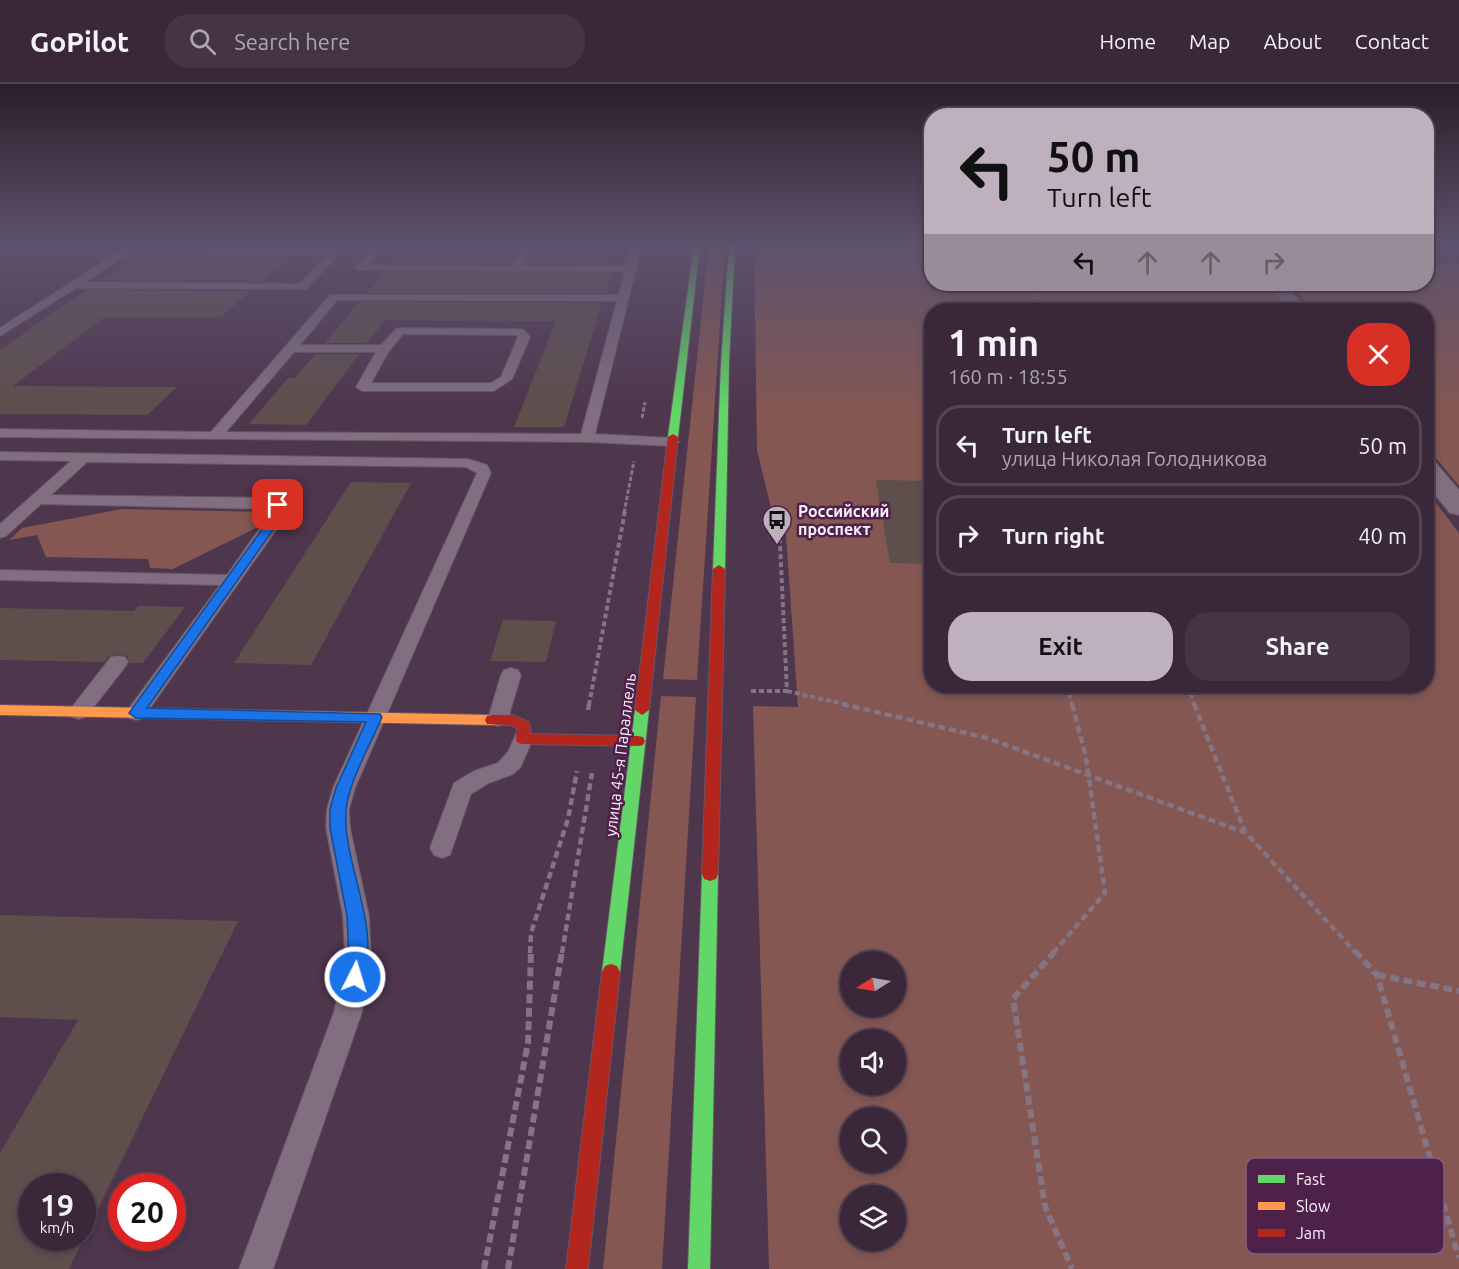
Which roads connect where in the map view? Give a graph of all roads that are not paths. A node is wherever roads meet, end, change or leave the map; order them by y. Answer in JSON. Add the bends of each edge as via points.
{"nodes":[{"id":1,"x":50,"y":300,"type":"edge"},
{"id":2,"x":331,"y":300,"type":"edge"},
{"id":3,"x":623,"y":300,"type":"edge"},
{"id":4,"x":690,"y":300,"type":"edge"},
{"id":5,"x":729,"y":300,"type":"edge"},
{"id":6,"x":0,"y":333,"type":"edge"},
{"id":7,"x":290,"y":348,"type":"junction"},
{"id":8,"x":384,"y":349,"type":"junction"},
{"id":9,"x":0,"y":433,"type":"edge"},
{"id":10,"x":214,"y":436,"type":"junction"},
{"id":11,"x":587,"y":438,"type":"junction"},
{"id":12,"x":672,"y":442,"type":"junction"},
{"id":13,"x":0,"y":456,"type":"edge"},
{"id":14,"x":84,"y":457,"type":"junction"},
{"id":15,"x":1434,"y":477,"type":"edge"},
{"id":16,"x":38,"y":499,"type":"junction"},
{"id":17,"x":1459,"y":507,"type":"edge"},
{"id":18,"x":0,"y":533,"type":"edge"},
{"id":19,"x":0,"y":575,"type":"edge"},
{"id":20,"x":232,"y":580,"type":"junction"},
{"id":21,"x":118,"y":662,"type":"dead end"},
{"id":22,"x":511,"y":675,"type":"dead end"},
{"id":23,"x":0,"y":710,"type":"edge"},
{"id":24,"x":79,"y":712,"type":"junction"},
{"id":25,"x":136,"y":713,"type":"junction"},
{"id":26,"x":375,"y":717,"type":"junction"},
{"id":27,"x":498,"y":720,"type":"junction"},
{"id":28,"x":523,"y":739,"type":"junction"},
{"id":29,"x":638,"y":741,"type":"junction"},
{"id":30,"x":442,"y":848,"type":"dead end"},
{"id":31,"x":256,"y":1269,"type":"edge"},
{"id":32,"x":577,"y":1269,"type":"edge"},
{"id":33,"x":699,"y":1269,"type":"edge"}],
"edges":[{"from":1,"to":6,"type":"lane"},
{"from":2,"to":7,"type":"lane"},
{"from":3,"to":11,"type":"lane"},
{"from":4,"to":12,"type":"main road","name":"улица 45-я Параллель"},
{"from":5,"to":33,"type":"main road"},
{"from":7,"to":8,"type":"lane"},
{"from":7,"to":10,"type":"lane"},
{"from":8,"to":8,"type":"lane","via":[[400,331],[520,332],[524,337],[506,379],[494,387],[362,387]]},
{"from":9,"to":10,"type":"lane"},
{"from":10,"to":11,"type":"lane"},
{"from":11,"to":12,"type":"lane"},
{"from":12,"to":29,"type":"main road","name":"улица 45-я Параллель"},
{"from":13,"to":14,"type":"lane"},
{"from":14,"to":16,"type":"lane"},
{"from":14,"to":26,"type":"lane","via":[[468,463],[482,468],[484,473]]},
{"from":15,"to":17,"type":"street"},
{"from":16,"to":18,"type":"lane"},
{"from":16,"to":20,"type":"lane","via":[[278,505],[280,513]]},
{"from":19,"to":20,"type":"lane"},
{"from":20,"to":25,"type":"lane"},
{"from":21,"to":24,"type":"lane"},
{"from":22,"to":27,"type":"lane"},
{"from":23,"to":24,"type":"main road"},
{"from":24,"to":25,"type":"main road"},
{"from":25,"to":26,"type":"main road"},
{"from":26,"to":27,"type":"main road"},
{"from":26,"to":31,"type":"lane","via":[[338,809],[338,828],[356,916],[358,959],[348,1011]]},
{"from":27,"to":28,"type":"main road","via":[[519,722],[524,726]]},
{"from":28,"to":29,"type":"main road"},
{"from":28,"to":30,"type":"lane","via":[[516,761],[510,766],[462,789]]},
{"from":29,"to":32,"type":"main road","name":"улица 45-я Параллель"}]}
